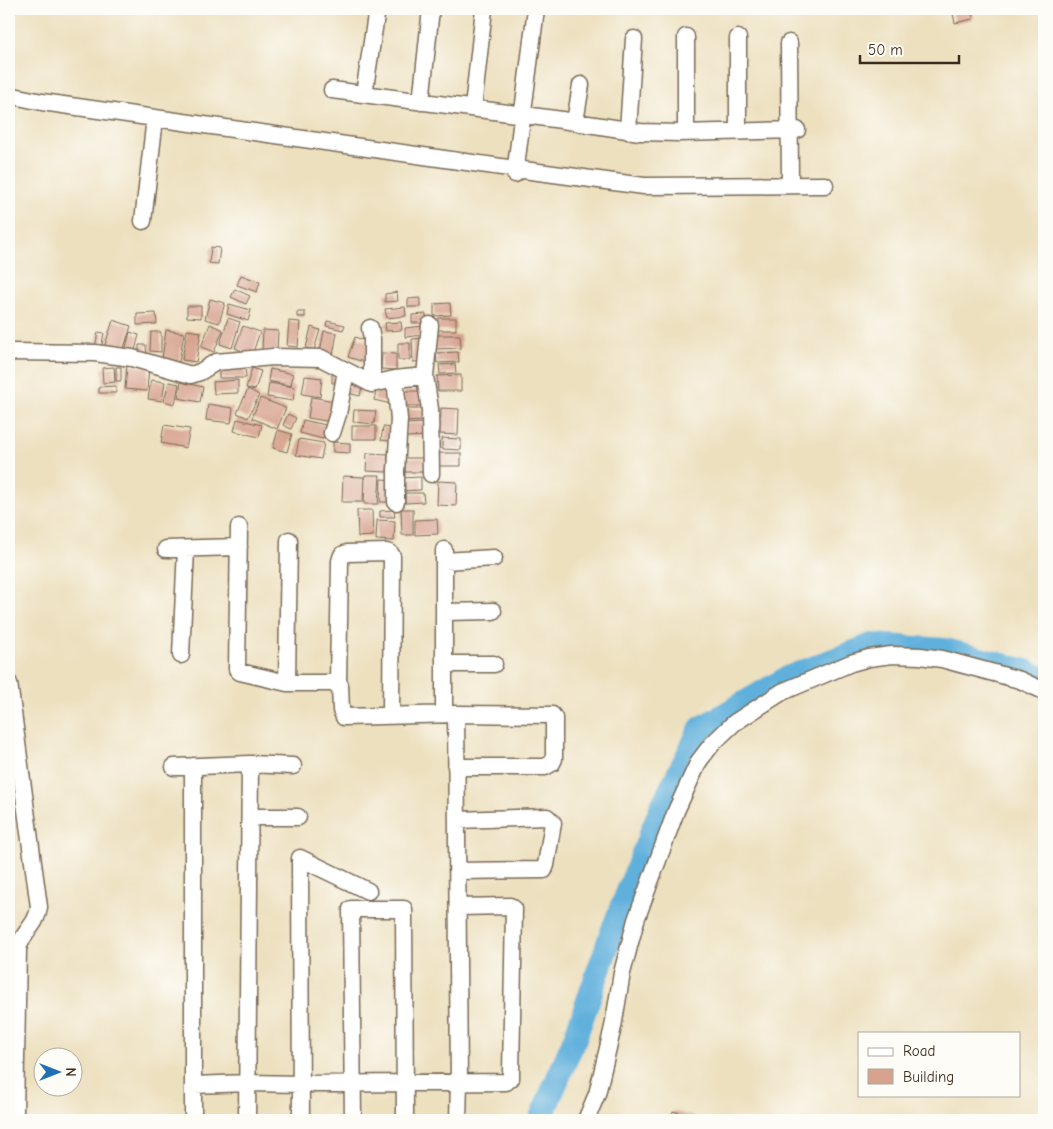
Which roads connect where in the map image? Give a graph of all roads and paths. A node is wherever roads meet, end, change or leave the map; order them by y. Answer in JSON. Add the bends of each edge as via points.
{"nodes":[{"id":1,"x":377,"y":9,"type":"edge"},
{"id":2,"x":431,"y":9,"type":"edge"},
{"id":3,"x":484,"y":9,"type":"edge"},
{"id":4,"x":536,"y":9,"type":"edge"},
{"id":5,"x":686,"y":37,"type":"dead end"},
{"id":6,"x":738,"y":38,"type":"dead end"},
{"id":7,"x":634,"y":40,"type":"dead end"},
{"id":8,"x":789,"y":42,"type":"dead end"},
{"id":9,"x":581,"y":85,"type":"dead end"},
{"id":10,"x":332,"y":90,"type":"dead end"},
{"id":11,"x":364,"y":94,"type":"junction"},
{"id":12,"x":9,"y":95,"type":"edge"},
{"id":13,"x":421,"y":102,"type":"junction"},
{"id":14,"x":473,"y":108,"type":"junction"},
{"id":15,"x":524,"y":115,"type":"junction"},
{"id":16,"x":155,"y":118,"type":"junction"},
{"id":17,"x":575,"y":122,"type":"junction"},
{"id":18,"x":794,"y":130,"type":"junction"},
{"id":19,"x":628,"y":131,"type":"junction"},
{"id":20,"x":738,"y":131,"type":"junction"},
{"id":21,"x":686,"y":133,"type":"junction"},
{"id":22,"x":516,"y":171,"type":"junction"},
{"id":23,"x":790,"y":184,"type":"junction"},
{"id":24,"x":826,"y":185,"type":"dead end"},
{"id":25,"x":142,"y":221,"type":"dead end"},
{"id":26,"x":430,"y":325,"type":"dead end"},
{"id":27,"x":370,"y":328,"type":"dead end"},
{"id":28,"x":9,"y":352,"type":"edge"},
{"id":29,"x":346,"y":371,"type":"junction"},
{"id":30,"x":425,"y":376,"type":"junction"},
{"id":31,"x":395,"y":379,"type":"junction"},
{"id":32,"x":372,"y":384,"type":"junction"},
{"id":33,"x":332,"y":433,"type":"dead end"},
{"id":34,"x":431,"y":474,"type":"dead end"},
{"id":35,"x":396,"y":502,"type":"dead end"},
{"id":36,"x":239,"y":528,"type":"dead end"},
{"id":37,"x":288,"y":540,"type":"dead end"},
{"id":38,"x":239,"y":548,"type":"junction"},
{"id":39,"x":166,"y":549,"type":"dead end"},
{"id":40,"x":186,"y":549,"type":"junction"},
{"id":41,"x":494,"y":558,"type":"dead end"},
{"id":42,"x":493,"y":611,"type":"dead end"},
{"id":43,"x":444,"y":612,"type":"junction"},
{"id":44,"x":181,"y":655,"type":"dead end"},
{"id":45,"x":444,"y":664,"type":"junction"},
{"id":46,"x":494,"y":664,"type":"dead end"},
{"id":47,"x":9,"y":683,"type":"edge"},
{"id":48,"x":287,"y":683,"type":"junction"},
{"id":49,"x":338,"y":683,"type":"junction"},
{"id":50,"x":1044,"y":691,"type":"edge"},
{"id":51,"x":450,"y":714,"type":"junction"},
{"id":52,"x":391,"y":716,"type":"junction"},
{"id":53,"x":250,"y":764,"type":"junction"},
{"id":54,"x":192,"y":766,"type":"junction"},
{"id":55,"x":293,"y":766,"type":"dead end"},
{"id":56,"x":174,"y":767,"type":"dead end"},
{"id":57,"x":456,"y":767,"type":"junction"},
{"id":58,"x":250,"y":817,"type":"junction"},
{"id":59,"x":298,"y":817,"type":"dead end"},
{"id":60,"x":457,"y":820,"type":"junction"},
{"id":61,"x":457,"y":871,"type":"junction"},
{"id":62,"x":368,"y":891,"type":"dead end"},
{"id":63,"x":458,"y":907,"type":"junction"},
{"id":64,"x":405,"y":1082,"type":"junction"},
{"id":65,"x":459,"y":1082,"type":"junction"},
{"id":66,"x":248,"y":1083,"type":"junction"},
{"id":67,"x":352,"y":1083,"type":"junction"},
{"id":68,"x":301,"y":1084,"type":"junction"},
{"id":69,"x":193,"y":1085,"type":"junction"},
{"id":70,"x":14,"y":1120,"type":"edge"},
{"id":71,"x":193,"y":1120,"type":"edge"},
{"id":72,"x":248,"y":1120,"type":"edge"},
{"id":73,"x":301,"y":1120,"type":"edge"},
{"id":74,"x":353,"y":1120,"type":"edge"},
{"id":75,"x":405,"y":1120,"type":"edge"},
{"id":76,"x":458,"y":1120,"type":"edge"},
{"id":77,"x":586,"y":1120,"type":"edge"}],
"edges":[{"from":1,"to":11,"type":"street"},
{"from":2,"to":13,"type":"street"},
{"from":3,"to":14,"type":"street"},
{"from":4,"to":15,"type":"street"},
{"from":5,"to":21,"type":"street"},
{"from":6,"to":20,"type":"street"},
{"from":7,"to":19,"type":"street"},
{"from":8,"to":18,"type":"street"},
{"from":9,"to":17,"type":"street"},
{"from":10,"to":11,"type":"street"},
{"from":11,"to":13,"type":"street"},
{"from":12,"to":16,"type":"street"},
{"from":13,"to":14,"type":"street"},
{"from":14,"to":15,"type":"street"},
{"from":15,"to":17,"type":"street"},
{"from":15,"to":22,"type":"street"},
{"from":16,"to":22,"type":"street"},
{"from":16,"to":25,"type":"street"},
{"from":17,"to":19,"type":"street"},
{"from":18,"to":20,"type":"street"},
{"from":18,"to":23,"type":"street"},
{"from":19,"to":21,"type":"street"},
{"from":20,"to":21,"type":"street"},
{"from":22,"to":23,"type":"street","via":[[644,186]]},
{"from":23,"to":24,"type":"street"},
{"from":26,"to":30,"type":"street"},
{"from":27,"to":32,"type":"street"},
{"from":28,"to":29,"type":"street","via":[[95,353],[132,358],[191,375],[216,362],[273,357],[320,358]]},
{"from":29,"to":32,"type":"street"},
{"from":29,"to":33,"type":"street"},
{"from":30,"to":31,"type":"street"},
{"from":30,"to":34,"type":"street","via":[[430,408]]},
{"from":31,"to":32,"type":"street"},
{"from":31,"to":35,"type":"street","via":[[400,419]]},
{"from":36,"to":38,"type":"street"},
{"from":37,"to":48,"type":"street"},
{"from":38,"to":40,"type":"street"},
{"from":38,"to":48,"type":"street","via":[[237,669]]},
{"from":39,"to":40,"type":"street"},
{"from":40,"to":44,"type":"street"},
{"from":41,"to":43,"type":"street","via":[[444,555]]},
{"from":42,"to":43,"type":"street"},
{"from":43,"to":45,"type":"street"},
{"from":45,"to":46,"type":"street"},
{"from":45,"to":51,"type":"street"},
{"from":47,"to":70,"type":"street","via":[[39,907],[35,922],[18,949]]},
{"from":48,"to":49,"type":"street"},
{"from":49,"to":52,"type":"street","via":[[340,710],[344,717]]},
{"from":49,"to":52,"type":"street","via":[[342,555],[390,553]]},
{"from":50,"to":77,"type":"street","via":[[1020,680],[942,659],[892,655],[851,663],[782,692],[734,723],[699,761],[676,811],[636,920],[597,1094]]},
{"from":51,"to":52,"type":"street"},
{"from":51,"to":57,"type":"street"},
{"from":51,"to":57,"type":"street","via":[[552,715],[554,718],[554,760],[545,767]]},
{"from":53,"to":54,"type":"street"},
{"from":53,"to":55,"type":"street"},
{"from":53,"to":58,"type":"street"},
{"from":54,"to":56,"type":"street"},
{"from":54,"to":69,"type":"street"},
{"from":57,"to":60,"type":"street"},
{"from":58,"to":59,"type":"street"},
{"from":58,"to":66,"type":"street"},
{"from":60,"to":61,"type":"street"},
{"from":60,"to":61,"type":"street","via":[[548,817],[552,823],[544,870]]},
{"from":61,"to":63,"type":"street"},
{"from":62,"to":68,"type":"street","via":[[300,858]]},
{"from":63,"to":65,"type":"street"},
{"from":63,"to":65,"type":"street","via":[[510,906],[514,909],[511,1078],[506,1082]]},
{"from":64,"to":65,"type":"street"},
{"from":64,"to":67,"type":"street"},
{"from":64,"to":67,"type":"street","via":[[404,909],[351,909]]},
{"from":64,"to":75,"type":"street"},
{"from":65,"to":76,"type":"street"},
{"from":66,"to":68,"type":"street"},
{"from":66,"to":69,"type":"street"},
{"from":66,"to":72,"type":"street"},
{"from":67,"to":68,"type":"street"},
{"from":67,"to":74,"type":"street"},
{"from":68,"to":73,"type":"street"},
{"from":69,"to":71,"type":"street"}]}
